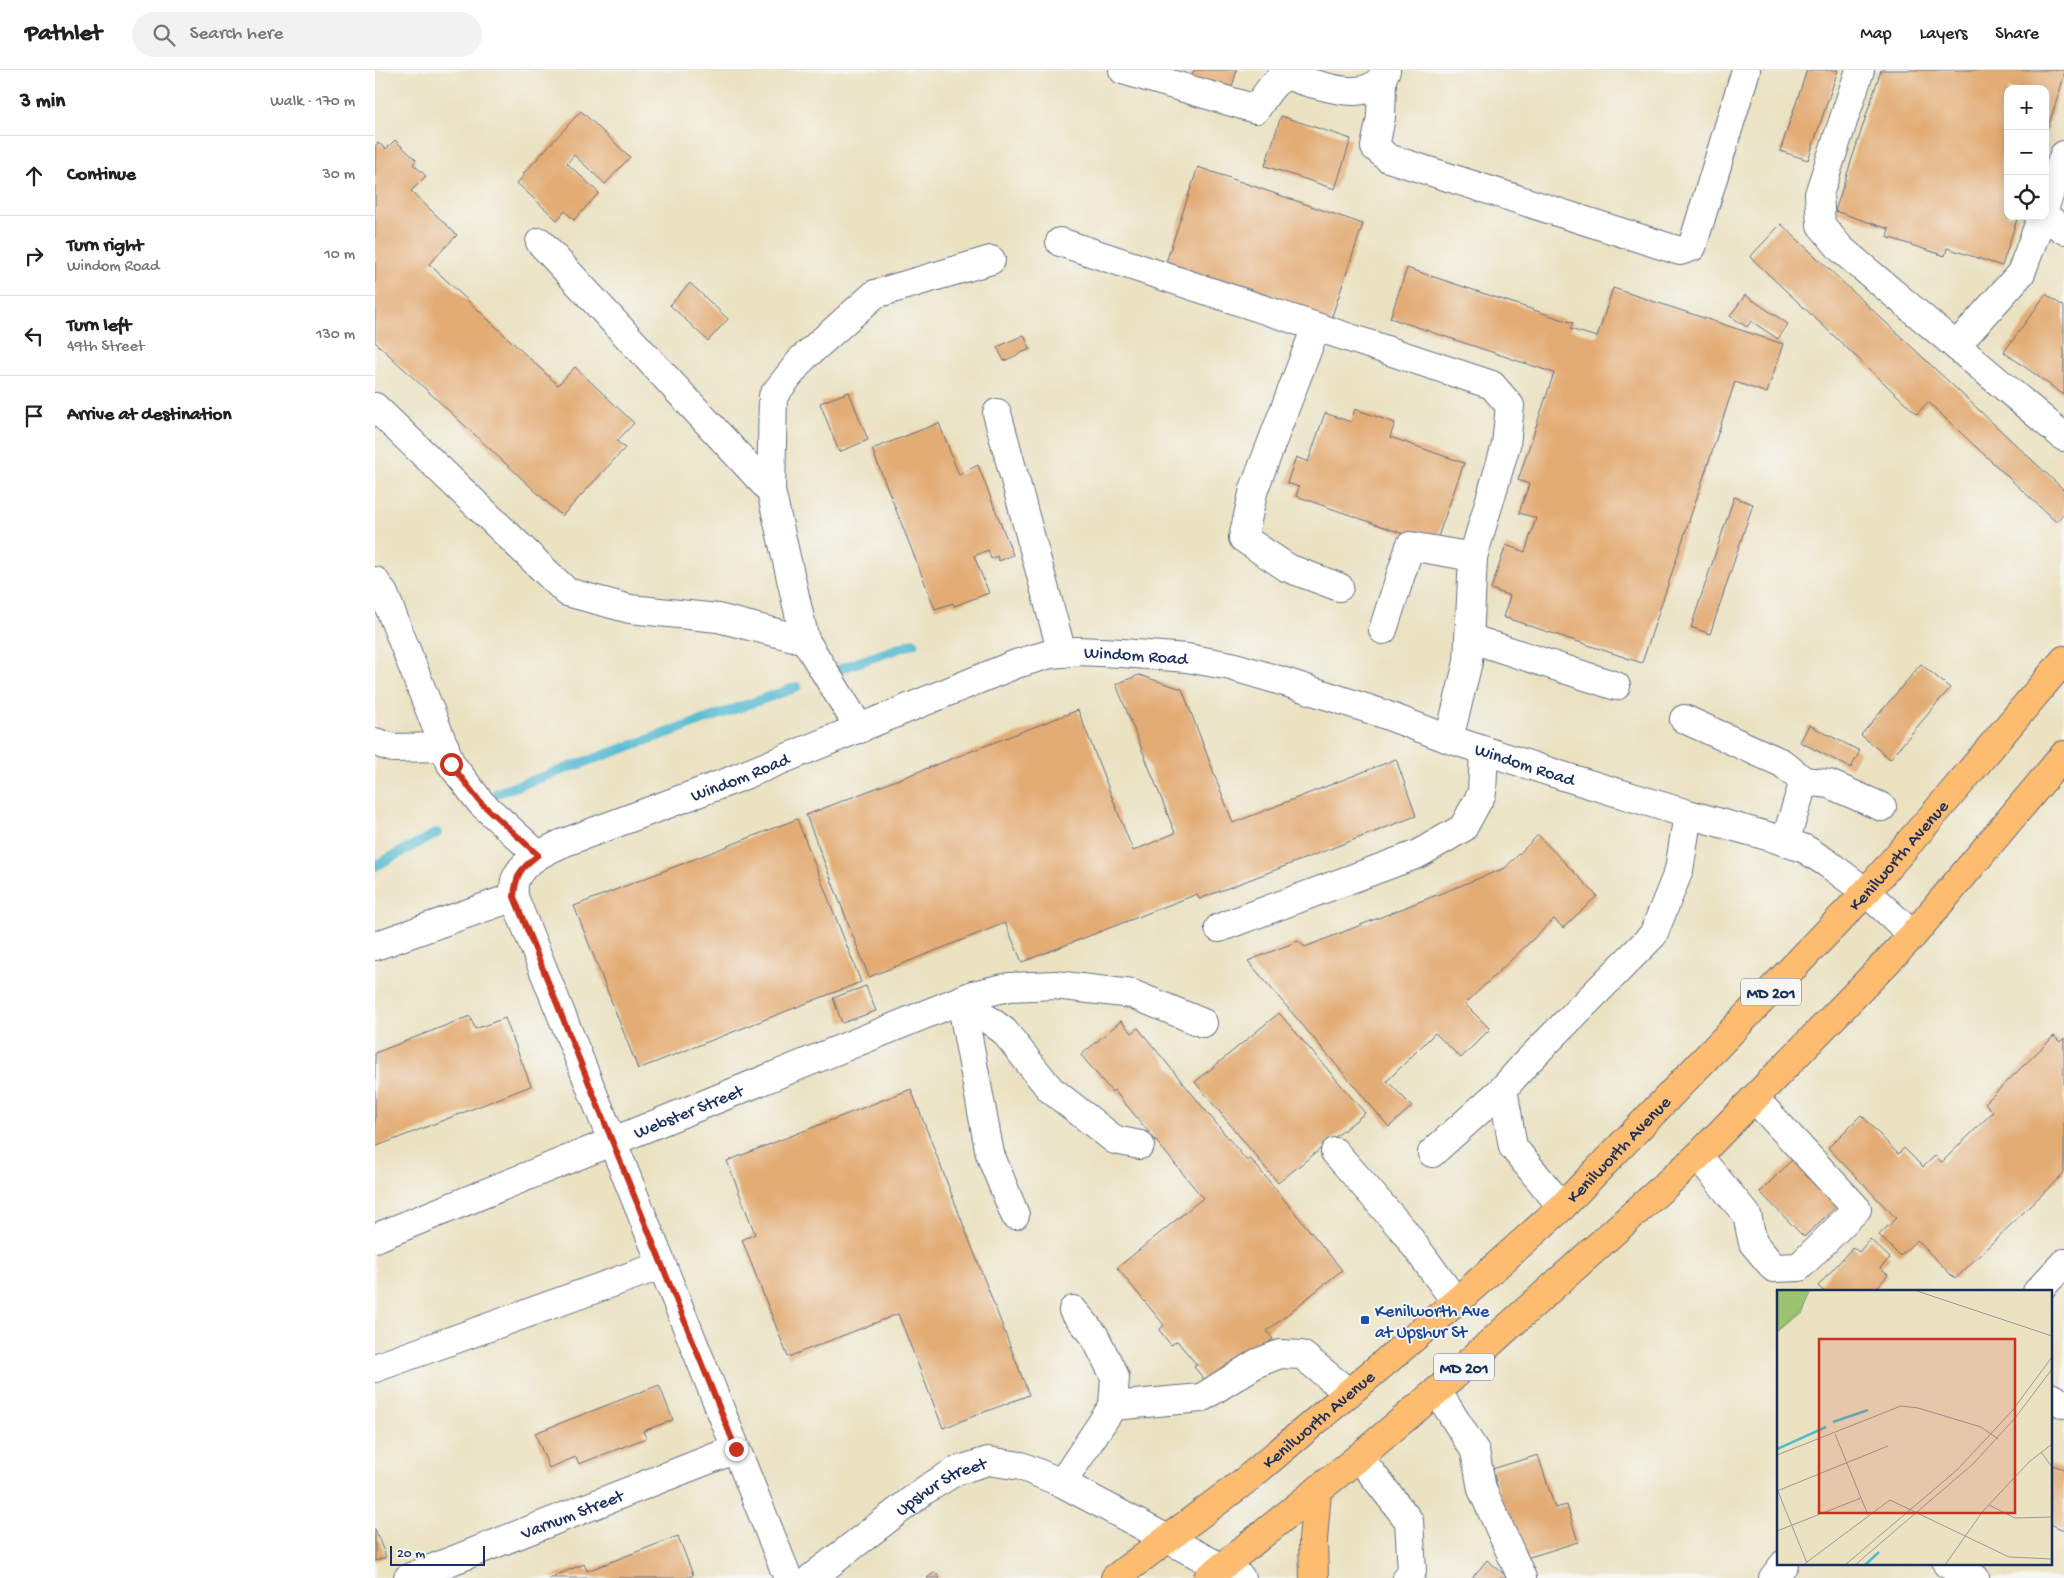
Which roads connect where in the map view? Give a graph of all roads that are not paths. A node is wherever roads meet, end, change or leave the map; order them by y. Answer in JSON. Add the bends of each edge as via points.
{"nodes":[{"id":1,"x":1123,"y":70,"type":"edge"},
{"id":2,"x":1746,"y":70,"type":"edge"},
{"id":3,"x":1860,"y":70,"type":"edge"},
{"id":4,"x":1384,"y":75,"type":"edge"},
{"id":5,"x":2064,"y":155,"type":"edge"},
{"id":6,"x":2049,"y":195,"type":"edge"},
{"id":7,"x":2041,"y":220,"type":"edge"},
{"id":8,"x":2049,"y":220,"type":"edge"},
{"id":9,"x":2064,"y":230,"type":"edge"},
{"id":10,"x":540,"y":242,"type":"dead end"},
{"id":11,"x":1060,"y":242,"type":"dead end"},
{"id":12,"x":991,"y":260,"type":"dead end"},
{"id":13,"x":1316,"y":327,"type":"junction"},
{"id":14,"x":1956,"y":346,"type":"junction"},
{"id":15,"x":375,"y":407,"type":"edge"},
{"id":16,"x":997,"y":413,"type":"dead end"},
{"id":17,"x":2064,"y":437,"type":"edge"},
{"id":18,"x":771,"y":491,"type":"junction"},
{"id":19,"x":1473,"y":557,"type":"junction"},
{"id":20,"x":375,"y":581,"type":"edge"},
{"id":21,"x":1339,"y":587,"type":"dead end"},
{"id":22,"x":1383,"y":630,"type":"dead end"},
{"id":23,"x":1469,"y":638,"type":"junction"},
{"id":24,"x":805,"y":640,"type":"junction"},
{"id":25,"x":1062,"y":653,"type":"junction"},
{"id":26,"x":2064,"y":660,"type":"edge"},
{"id":27,"x":1616,"y":686,"type":"dead end"},
{"id":28,"x":1684,"y":720,"type":"dead end"},
{"id":29,"x":860,"y":729,"type":"junction"},
{"id":30,"x":1449,"y":740,"type":"junction"},
{"id":31,"x":375,"y":742,"type":"edge"},
{"id":32,"x":445,"y":747,"type":"junction"},
{"id":33,"x":1484,"y":750,"type":"junction"},
{"id":34,"x":2064,"y":755,"type":"edge"},
{"id":35,"x":1803,"y":781,"type":"junction"},
{"id":36,"x":1883,"y":807,"type":"dead end"},
{"id":37,"x":1688,"y":814,"type":"junction"},
{"id":38,"x":1785,"y":842,"type":"junction"},
{"id":39,"x":538,"y":855,"type":"junction"},
{"id":40,"x":1866,"y":892,"type":"junction"},
{"id":41,"x":514,"y":897,"type":"junction"},
{"id":42,"x":1219,"y":928,"type":"dead end"},
{"id":43,"x":1913,"y":935,"type":"junction"},
{"id":44,"x":375,"y":946,"type":"edge"},
{"id":45,"x":967,"y":998,"type":"junction"},
{"id":46,"x":1203,"y":1023,"type":"dead end"},
{"id":47,"x":1503,"y":1090,"type":"junction"},
{"id":48,"x":1755,"y":1099,"type":"junction"},
{"id":49,"x":612,"y":1142,"type":"junction"},
{"id":50,"x":1141,"y":1145,"type":"dead end"},
{"id":51,"x":1335,"y":1152,"type":"dead end"},
{"id":52,"x":1432,"y":1153,"type":"dead end"},
{"id":53,"x":1698,"y":1156,"type":"junction"},
{"id":54,"x":1562,"y":1207,"type":"junction"},
{"id":55,"x":1015,"y":1215,"type":"dead end"},
{"id":56,"x":375,"y":1238,"type":"edge"},
{"id":57,"x":2064,"y":1263,"type":"edge"},
{"id":58,"x":662,"y":1265,"type":"junction"},
{"id":59,"x":2039,"y":1290,"type":"edge"},
{"id":60,"x":1456,"y":1302,"type":"junction"},
{"id":61,"x":1073,"y":1310,"type":"dead end"},
{"id":62,"x":375,"y":1368,"type":"edge"},
{"id":63,"x":1437,"y":1391,"type":"junction"},
{"id":64,"x":1349,"y":1393,"type":"junction"},
{"id":65,"x":2051,"y":1398,"type":"edge"},
{"id":66,"x":2064,"y":1404,"type":"edge"},
{"id":67,"x":1113,"y":1406,"type":"junction"},
{"id":68,"x":736,"y":1449,"type":"junction"},
{"id":69,"x":1359,"y":1458,"type":"junction"},
{"id":70,"x":1061,"y":1483,"type":"junction"},
{"id":71,"x":1317,"y":1492,"type":"junction"},
{"id":72,"x":1168,"y":1539,"type":"junction"},
{"id":73,"x":1782,"y":1566,"type":"edge"},
{"id":74,"x":1951,"y":1566,"type":"edge"},
{"id":75,"x":1224,"y":1575,"type":"edge"},
{"id":76,"x":408,"y":1578,"type":"edge"},
{"id":77,"x":788,"y":1578,"type":"edge"},
{"id":78,"x":811,"y":1578,"type":"edge"},
{"id":79,"x":1115,"y":1578,"type":"edge"},
{"id":80,"x":1314,"y":1578,"type":"edge"},
{"id":81,"x":1407,"y":1578,"type":"edge"},
{"id":82,"x":1522,"y":1578,"type":"edge"},
{"id":83,"x":1773,"y":1578,"type":"edge"},
{"id":84,"x":1974,"y":1578,"type":"edge"}],
"edges":[{"from":1,"to":4,"type":"street","via":[[1256,109],[1275,82],[1288,77],[1330,88],[1363,92]]},
{"from":2,"to":4,"type":"street","via":[[1692,247],[1680,251],[1387,158],[1375,147]]},
{"from":3,"to":14,"type":"street","via":[[1819,194],[1821,225],[1841,249]]},
{"from":5,"to":6,"type":"street"},
{"from":7,"to":14,"type":"street","via":[[2021,272]]},
{"from":8,"to":9,"type":"street"},
{"from":10,"to":18,"type":"street"},
{"from":11,"to":13,"type":"street"},
{"from":12,"to":18,"type":"street","via":[[875,294],[802,359],[773,396]]},
{"from":13,"to":19,"type":"street","via":[[1492,385],[1510,406],[1505,445]]},
{"from":13,"to":21,"type":"street","via":[[1254,489],[1243,538],[1288,568]]},
{"from":14,"to":17,"type":"street"},
{"from":15,"to":24,"type":"street","via":[[567,592],[630,609],[718,618]]},
{"from":16,"to":25,"type":"street"},
{"from":18,"to":24,"type":"street"},
{"from":19,"to":22,"type":"street","via":[[1410,546]]},
{"from":19,"to":23,"type":"street"},
{"from":20,"to":32,"type":"street","via":[[384,594]]},
{"from":23,"to":27,"type":"street"},
{"from":23,"to":30,"type":"street","via":[[1468,662]]},
{"from":24,"to":29,"type":"street"},
{"from":25,"to":29,"type":"street","name":"Windom Road","via":[[1016,664]]},
{"from":25,"to":30,"type":"street","name":"Windom Road","via":[[1122,653],[1187,658],[1231,666],[1379,712]]},
{"from":26,"to":40,"type":"main road","name":"Kenilworth Avenue","number":"MD 201"},
{"from":28,"to":35,"type":"street","via":[[1782,763]]},
{"from":29,"to":39,"type":"street","name":"Windom Road"},
{"from":30,"to":33,"type":"street","name":"Windom Road"},
{"from":31,"to":32,"type":"street","via":[[393,748]]},
{"from":32,"to":39,"type":"street","via":[[451,764],[481,803]]},
{"from":33,"to":37,"type":"street","name":"Windom Road"},
{"from":33,"to":42,"type":"street","via":[[1482,793],[1463,828],[1418,854]]},
{"from":34,"to":43,"type":"main road","number":"MD 201"},
{"from":35,"to":36,"type":"street","via":[[1829,784]]},
{"from":35,"to":38,"type":"street"},
{"from":37,"to":38,"type":"street","name":"Windom Road"},
{"from":37,"to":47,"type":"street","via":[[1679,870],[1653,935]]},
{"from":38,"to":40,"type":"street","name":"Windom Road","via":[[1820,858]]},
{"from":39,"to":41,"type":"street","name":"Windom Road","via":[[515,878]]},
{"from":40,"to":43,"type":"street","name":"Windom Road"},
{"from":40,"to":54,"type":"main road","name":"Kenilworth Avenue","number":"MD 201"},
{"from":41,"to":44,"type":"street"},
{"from":41,"to":49,"type":"street"},
{"from":43,"to":48,"type":"main road","number":"MD 201"},
{"from":45,"to":46,"type":"street","name":"Webster Street","via":[[1009,987],[1055,985],[1132,994]]},
{"from":45,"to":49,"type":"street","name":"Webster Street"},
{"from":45,"to":50,"type":"street","via":[[1004,1030],[1050,1089],[1115,1140]]},
{"from":45,"to":55,"type":"street","via":[[990,1154]]},
{"from":47,"to":52,"type":"street"},
{"from":47,"to":54,"type":"street","via":[[1513,1147]]},
{"from":48,"to":53,"type":"main road","number":"MD 201"},
{"from":48,"to":53,"type":"street","via":[[1857,1209],[1799,1267],[1774,1268],[1753,1243],[1747,1215]]},
{"from":49,"to":56,"type":"street","name":"Webster Street"},
{"from":49,"to":58,"type":"street"},
{"from":51,"to":60,"type":"street","via":[[1404,1231]]},
{"from":53,"to":63,"type":"main road","number":"MD 201"},
{"from":54,"to":60,"type":"main road","name":"Kenilworth Avenue","number":"MD 201"},
{"from":57,"to":59,"type":"street"},
{"from":58,"to":62,"type":"street"},
{"from":58,"to":68,"type":"street"},
{"from":60,"to":64,"type":"main road","name":"Kenilworth Avenue","number":"MD 201"},
{"from":61,"to":67,"type":"street","via":[[1094,1335],[1115,1377]]},
{"from":63,"to":69,"type":"main road","number":"MD 201"},
{"from":63,"to":82,"type":"street","via":[[1475,1451],[1482,1489]]},
{"from":64,"to":67,"type":"street","via":[[1303,1355],[1280,1354],[1257,1363],[1201,1398]]},
{"from":64,"to":72,"type":"main road","name":"Kenilworth Avenue","number":"MD 201","via":[[1246,1480]]},
{"from":65,"to":66,"type":"street"},
{"from":67,"to":70,"type":"street"},
{"from":68,"to":76,"type":"street","name":"Varnum Street"},
{"from":68,"to":77,"type":"street"},
{"from":69,"to":71,"type":"main road","number":"MD 201"},
{"from":69,"to":81,"type":"street","via":[[1409,1521],[1412,1571]]},
{"from":70,"to":72,"type":"street","name":"Upshur Street"},
{"from":70,"to":78,"type":"street","name":"Upshur Street","via":[[1021,1466],[988,1461],[956,1471],[925,1490]]},
{"from":71,"to":75,"type":"main road","number":"MD 201"},
{"from":71,"to":80,"type":"main road"},
{"from":72,"to":75,"type":"street","name":"Upshur Street"},
{"from":72,"to":79,"type":"main road","name":"Kenilworth Avenue","number":"MD 201"},
{"from":73,"to":83,"type":"street"},
{"from":74,"to":84,"type":"street"}]}
